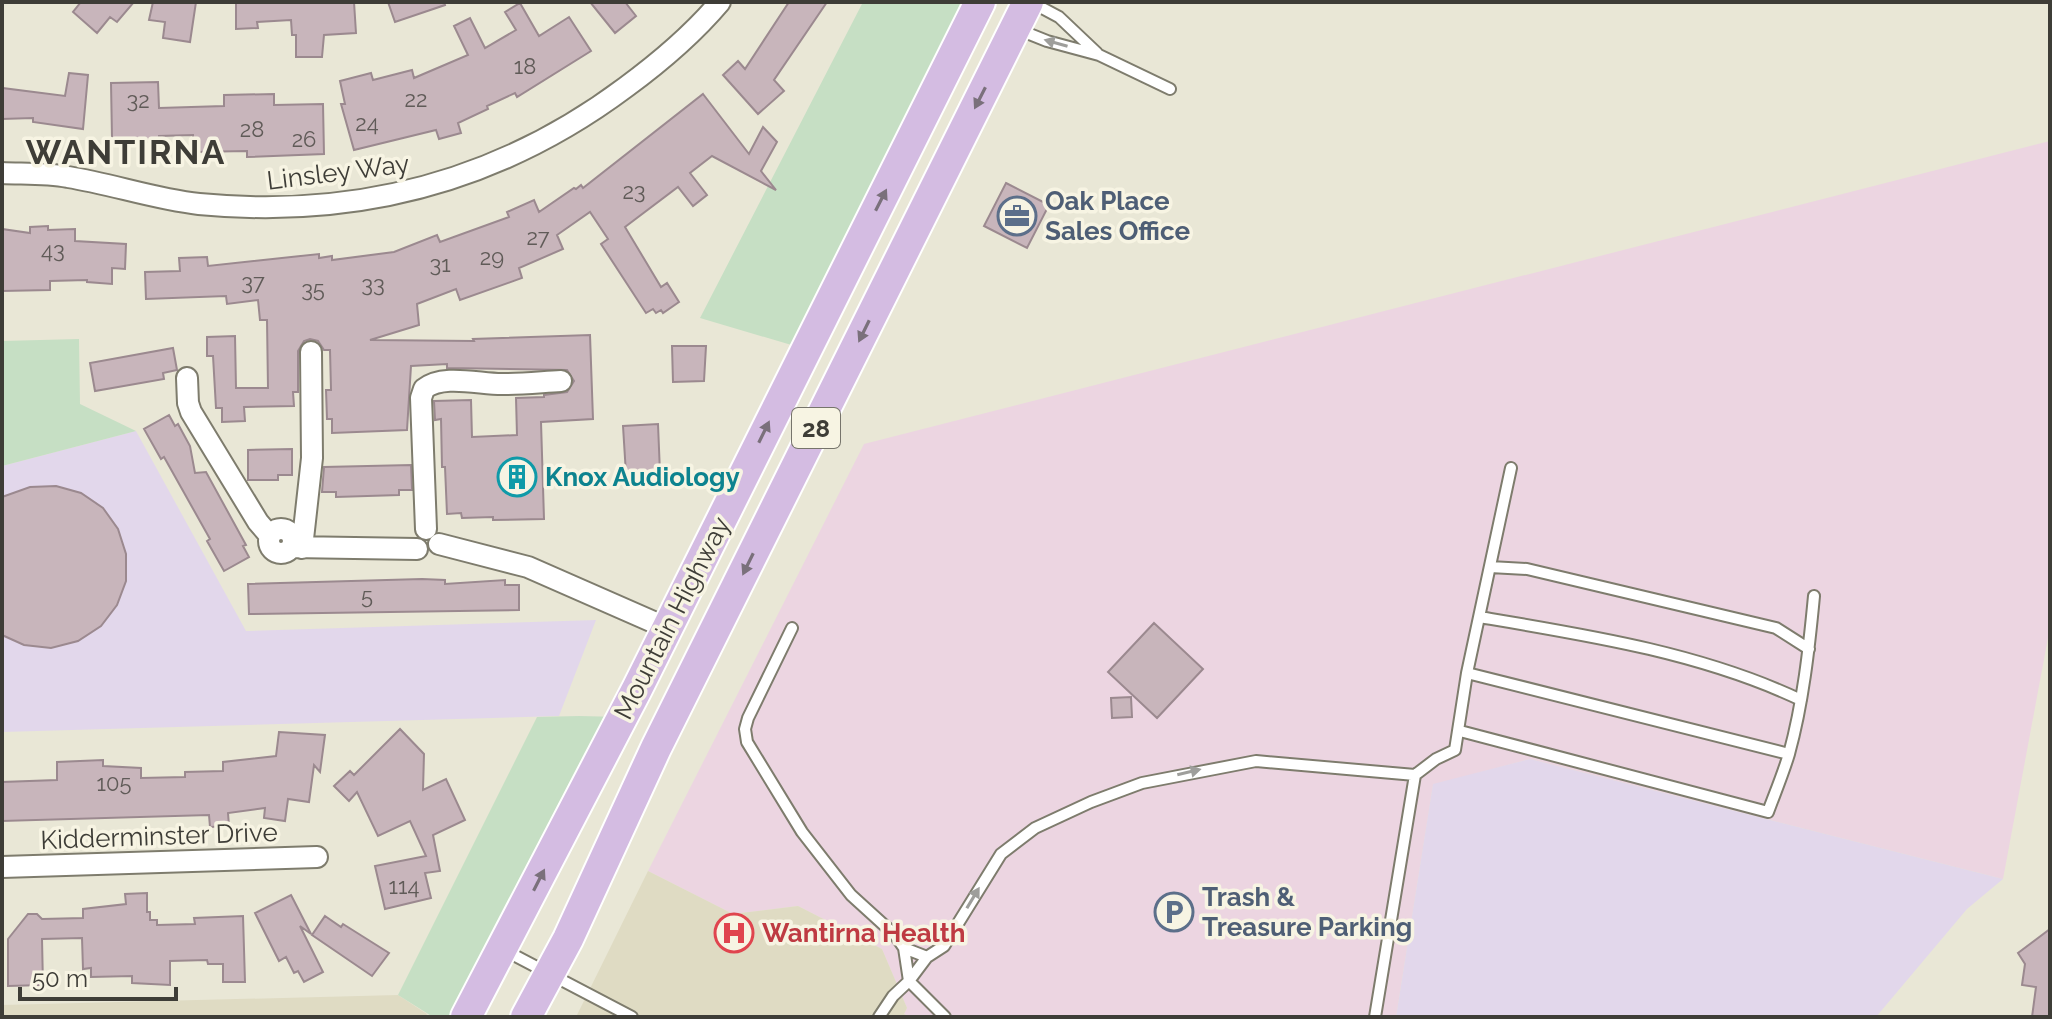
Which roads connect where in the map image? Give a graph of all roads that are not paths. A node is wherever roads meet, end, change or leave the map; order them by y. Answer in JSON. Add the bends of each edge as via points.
{"nodes":[{"id":1,"x":720,"y":2,"type":"edge"},
{"id":2,"x":980,"y":2,"type":"edge"},
{"id":3,"x":989,"y":2,"type":"edge"},
{"id":4,"x":1025,"y":11,"type":"edge"},
{"id":5,"x":1099,"y":55,"type":"junction"},
{"id":6,"x":1170,"y":89,"type":"dead end"},
{"id":7,"x":2,"y":173,"type":"edge"},
{"id":8,"x":311,"y":352,"type":"dead end"},
{"id":9,"x":187,"y":378,"type":"dead end"},
{"id":10,"x":561,"y":381,"type":"dead end"},
{"id":11,"x":1511,"y":468,"type":"dead end"},
{"id":12,"x":432,"y":537,"type":"junction"},
{"id":13,"x":297,"y":547,"type":"junction"},
{"id":14,"x":1490,"y":567,"type":"junction"},
{"id":15,"x":1814,"y":596,"type":"dead end"},
{"id":16,"x":1479,"y":617,"type":"junction"},
{"id":17,"x":667,"y":628,"type":"junction"},
{"id":18,"x":792,"y":628,"type":"dead end"},
{"id":19,"x":1809,"y":649,"type":"junction"},
{"id":20,"x":1467,"y":673,"type":"junction"},
{"id":21,"x":1801,"y":700,"type":"junction"},
{"id":22,"x":1460,"y":731,"type":"junction"},
{"id":23,"x":1789,"y":754,"type":"junction"},
{"id":24,"x":1415,"y":775,"type":"junction"},
{"id":25,"x":317,"y":857,"type":"dead end"},
{"id":26,"x":2,"y":867,"type":"edge"},
{"id":27,"x":904,"y":948,"type":"junction"},
{"id":28,"x":503,"y":949,"type":"junction"},
{"id":29,"x":927,"y":957,"type":"junction"},
{"id":30,"x":549,"y":975,"type":"junction"},
{"id":31,"x":909,"y":981,"type":"junction"},
{"id":32,"x":466,"y":1017,"type":"edge"},
{"id":33,"x":526,"y":1017,"type":"edge"},
{"id":34,"x":632,"y":1017,"type":"edge"},
{"id":35,"x":879,"y":1017,"type":"edge"},
{"id":36,"x":945,"y":1017,"type":"edge"},
{"id":37,"x":1375,"y":1017,"type":"edge"}],
"edges":[{"from":1,"to":7,"type":"street","name":"Linsley Way","via":[[683,41],[599,108],[489,167],[428,187],[310,207],[247,208],[142,195],[71,177]]},
{"from":17,"to":2,"type":"main road","name":"Mountain Highway","number":"28","one_way":true},
{"from":3,"to":4,"type":"main road"},
{"from":5,"to":4,"type":"lane","one_way":true},
{"from":4,"to":5,"type":"lane","via":[[1059,17]]},
{"from":4,"to":30,"type":"main road","name":"Mountain Highway","number":"28","one_way":true,"via":[[656,748]]},
{"from":5,"to":6,"type":"lane"},
{"from":8,"to":13,"type":"street","via":[[313,446]]},
{"from":9,"to":13,"type":"street","via":[[191,412],[270,536],[269,544],[282,553]]},
{"from":10,"to":12,"type":"street","via":[[503,385],[474,380],[434,383],[424,389]]},
{"from":11,"to":14,"type":"lane"},
{"from":12,"to":13,"type":"street","via":[[421,531],[417,549]]},
{"from":12,"to":17,"type":"street","via":[[528,567]]},
{"from":14,"to":16,"type":"lane"},
{"from":14,"to":19,"type":"lane","via":[[1542,572],[1776,628]]},
{"from":15,"to":19,"type":"lane"},
{"from":16,"to":20,"type":"lane"},
{"from":16,"to":21,"type":"lane","via":[[1599,637],[1758,680]]},
{"from":28,"to":17,"type":"main road","name":"Mountain Highway","number":"28","one_way":true},
{"from":18,"to":27,"type":"lane","via":[[748,718],[747,742],[802,832],[851,895]]},
{"from":19,"to":21,"type":"lane"},
{"from":20,"to":22,"type":"lane"},
{"from":20,"to":23,"type":"lane"},
{"from":21,"to":23,"type":"lane"},
{"from":22,"to":23,"type":"lane","via":[[1768,812]]},
{"from":22,"to":24,"type":"lane","via":[[1455,750]]},
{"from":29,"to":24,"type":"lane","one_way":true,"via":[[944,946],[1001,854],[1035,828],[1142,783],[1256,761]]},
{"from":24,"to":37,"type":"lane"},
{"from":25,"to":26,"type":"street","name":"Kidderminster Drive"},
{"from":27,"to":29,"type":"lane"},
{"from":27,"to":31,"type":"lane"},
{"from":28,"to":30,"type":"lane"},
{"from":28,"to":32,"type":"main road","name":"Mountain Highway","number":"28"},
{"from":29,"to":31,"type":"lane"},
{"from":30,"to":33,"type":"main road","name":"Mountain Highway","number":"28"},
{"from":30,"to":34,"type":"lane"},
{"from":31,"to":35,"type":"lane"},
{"from":31,"to":36,"type":"lane"}]}
